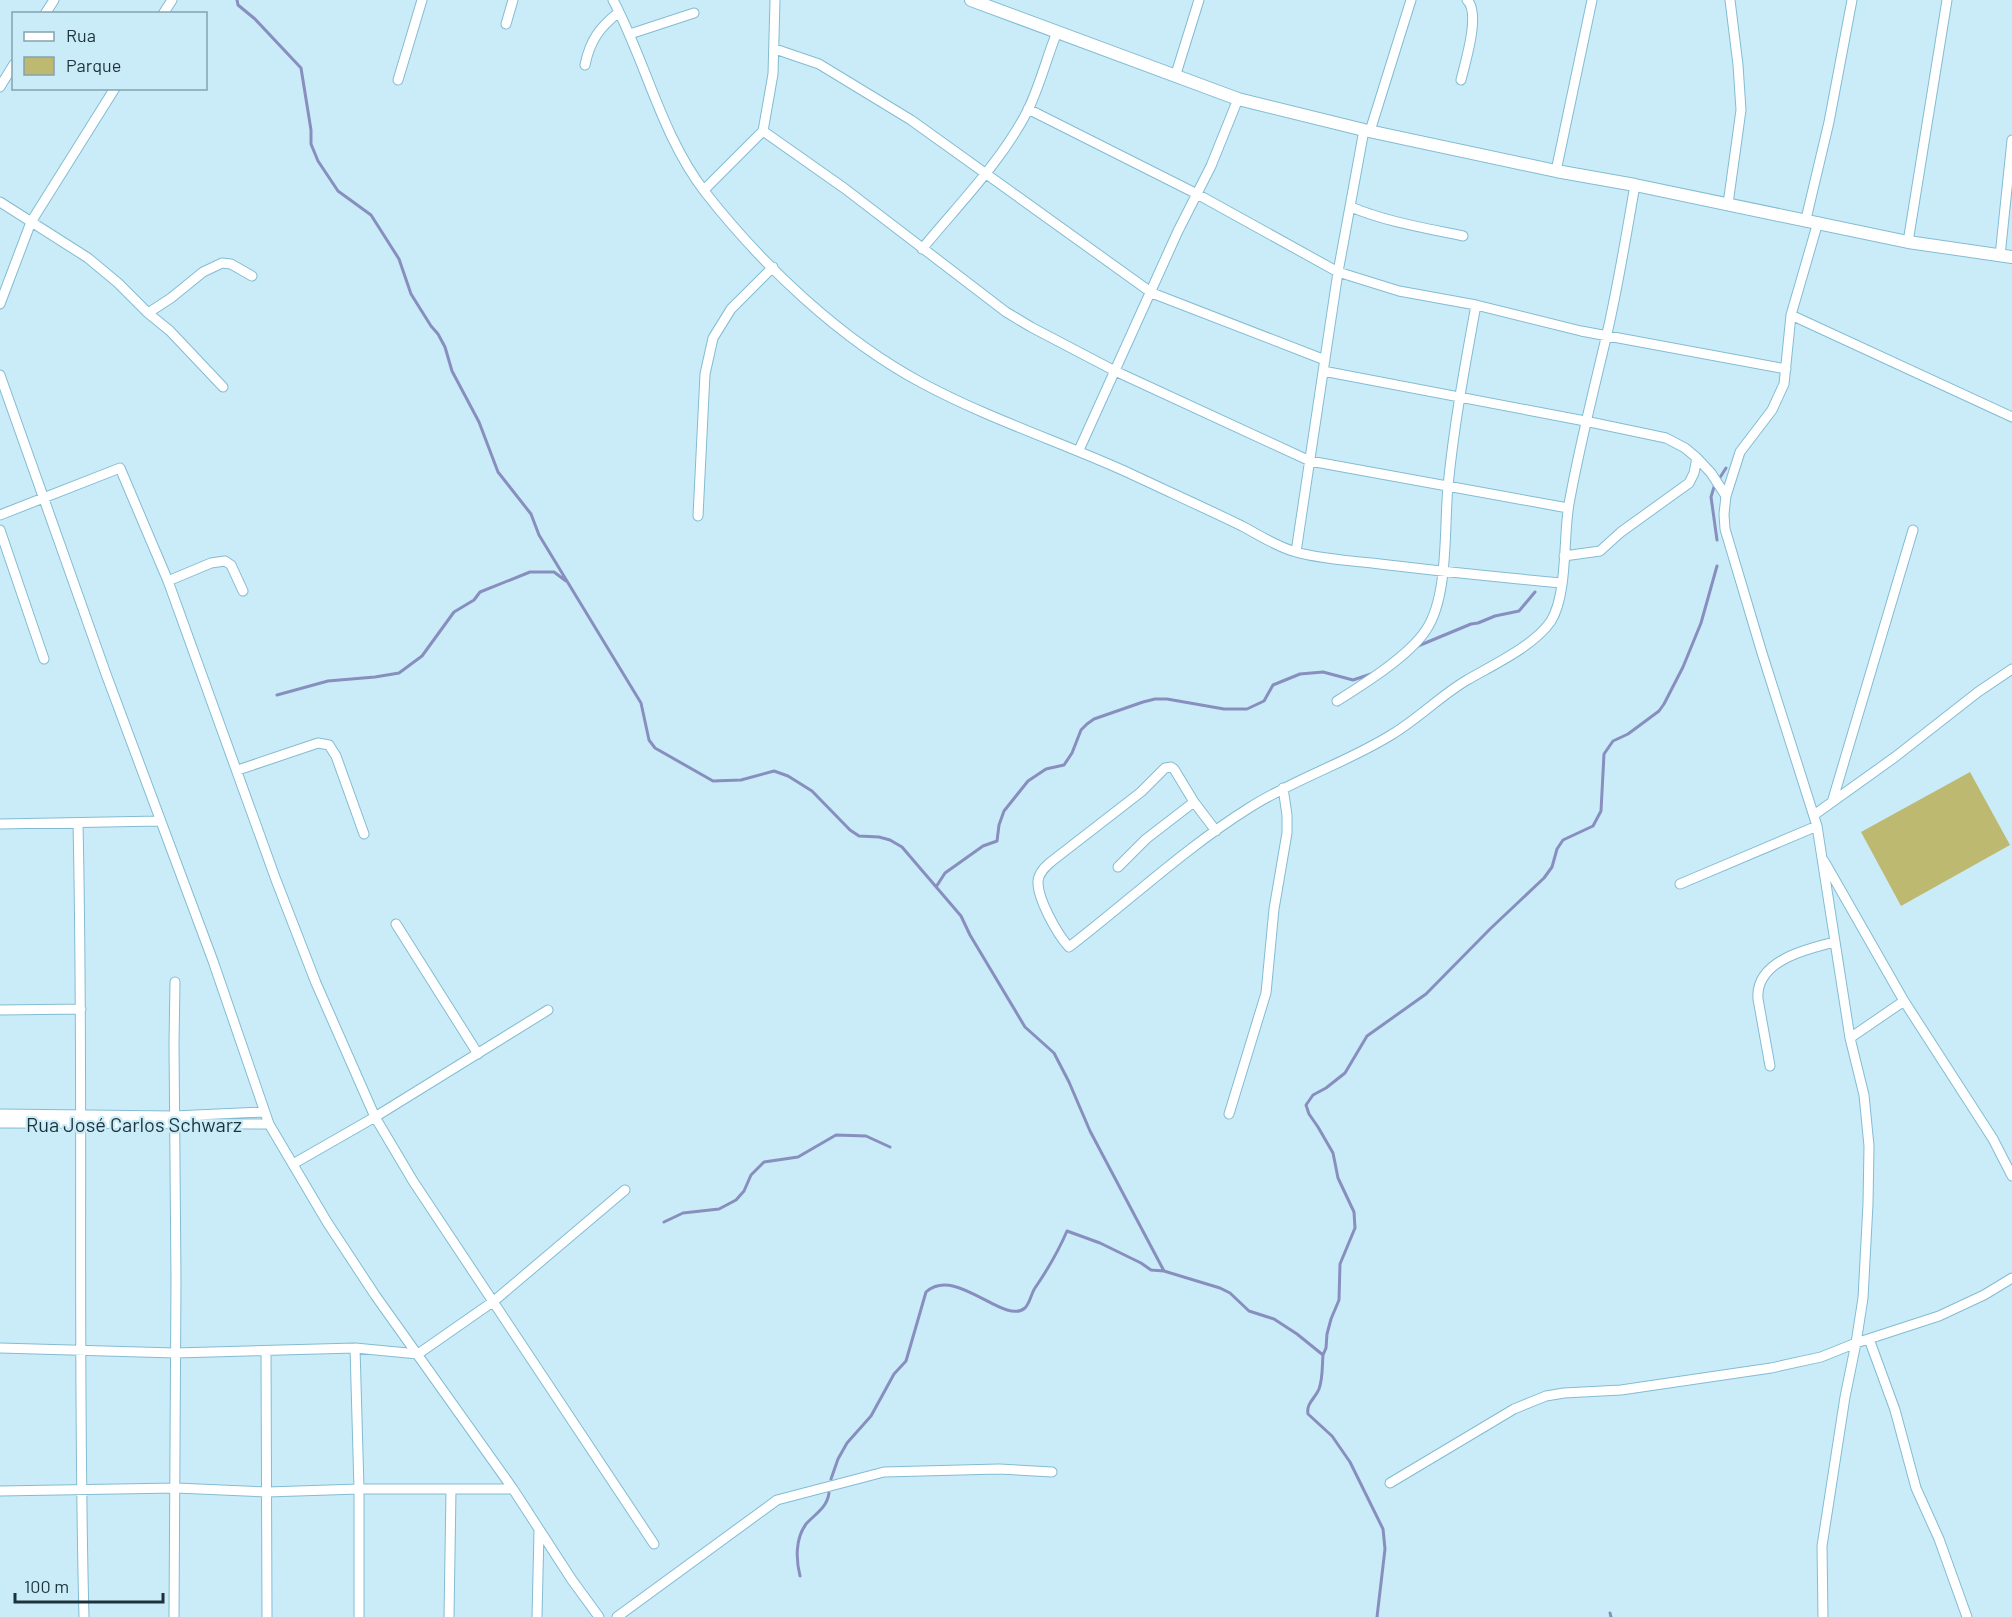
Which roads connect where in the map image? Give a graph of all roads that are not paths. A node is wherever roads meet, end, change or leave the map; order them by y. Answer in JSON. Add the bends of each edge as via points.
{"nodes":[{"id":1,"x":422,"y":0,"type":"edge"},
{"id":2,"x":513,"y":0,"type":"edge"},
{"id":3,"x":613,"y":0,"type":"edge"},
{"id":4,"x":775,"y":0,"type":"edge"},
{"id":5,"x":971,"y":0,"type":"edge"},
{"id":6,"x":1199,"y":0,"type":"edge"},
{"id":7,"x":1412,"y":0,"type":"edge"},
{"id":8,"x":1467,"y":0,"type":"edge"},
{"id":9,"x":1592,"y":0,"type":"edge"},
{"id":10,"x":1730,"y":0,"type":"edge"},
{"id":11,"x":1852,"y":0,"type":"edge"},
{"id":12,"x":1947,"y":0,"type":"edge"},
{"id":13,"x":619,"y":12,"type":"junction"},
{"id":14,"x":694,"y":13,"type":"dead end"},
{"id":15,"x":506,"y":24,"type":"dead end"},
{"id":16,"x":1057,"y":32,"type":"junction"},
{"id":17,"x":630,"y":34,"type":"junction"},
{"id":18,"x":775,"y":49,"type":"junction"},
{"id":19,"x":585,"y":65,"type":"dead end"},
{"id":20,"x":12,"y":67,"type":"edge"},
{"id":21,"x":1175,"y":77,"type":"junction"},
{"id":22,"x":398,"y":80,"type":"dead end"},
{"id":23,"x":1461,"y":81,"type":"dead end"},
{"id":24,"x":0,"y":87,"type":"edge"},
{"id":25,"x":114,"y":90,"type":"edge"},
{"id":26,"x":1238,"y":99,"type":"junction"},
{"id":27,"x":1028,"y":109,"type":"junction"},
{"id":28,"x":1367,"y":130,"type":"junction"},
{"id":29,"x":764,"y":131,"type":"junction"},
{"id":30,"x":2012,"y":140,"type":"edge"},
{"id":31,"x":1556,"y":171,"type":"junction"},
{"id":32,"x":985,"y":173,"type":"junction"},
{"id":33,"x":1635,"y":185,"type":"junction"},
{"id":34,"x":704,"y":190,"type":"junction"},
{"id":35,"x":1197,"y":194,"type":"junction"},
{"id":36,"x":0,"y":202,"type":"edge"},
{"id":37,"x":1728,"y":204,"type":"junction"},
{"id":38,"x":1351,"y":207,"type":"junction"},
{"id":39,"x":1812,"y":221,"type":"junction"},
{"id":40,"x":31,"y":222,"type":"junction"},
{"id":41,"x":1463,"y":236,"type":"dead end"},
{"id":42,"x":1908,"y":242,"type":"junction"},
{"id":43,"x":922,"y":249,"type":"junction"},
{"id":44,"x":2006,"y":256,"type":"edge"},
{"id":45,"x":773,"y":267,"type":"junction"},
{"id":46,"x":1338,"y":272,"type":"junction"},
{"id":47,"x":252,"y":276,"type":"dead end"},
{"id":48,"x":1152,"y":293,"type":"junction"},
{"id":49,"x":0,"y":304,"type":"edge"},
{"id":50,"x":1476,"y":304,"type":"junction"},
{"id":51,"x":148,"y":313,"type":"junction"},
{"id":52,"x":1791,"y":315,"type":"junction"},
{"id":53,"x":1607,"y":336,"type":"junction"},
{"id":54,"x":1325,"y":360,"type":"junction"},
{"id":55,"x":1786,"y":369,"type":"junction"},
{"id":56,"x":1115,"y":371,"type":"junction"},
{"id":57,"x":1323,"y":371,"type":"junction"},
{"id":58,"x":0,"y":375,"type":"edge"},
{"id":59,"x":223,"y":387,"type":"dead end"},
{"id":60,"x":1460,"y":398,"type":"junction"},
{"id":61,"x":2012,"y":417,"type":"edge"},
{"id":62,"x":1585,"y":421,"type":"junction"},
{"id":63,"x":1078,"y":450,"type":"junction"},
{"id":64,"x":1697,"y":458,"type":"junction"},
{"id":65,"x":1310,"y":461,"type":"junction"},
{"id":66,"x":1448,"y":487,"type":"junction"},
{"id":67,"x":1726,"y":496,"type":"junction"},
{"id":68,"x":43,"y":499,"type":"junction"},
{"id":69,"x":1568,"y":508,"type":"junction"},
{"id":70,"x":0,"y":514,"type":"edge"},
{"id":71,"x":698,"y":516,"type":"dead end"},
{"id":72,"x":0,"y":530,"type":"edge"},
{"id":73,"x":1913,"y":530,"type":"dead end"},
{"id":74,"x":1296,"y":552,"type":"junction"},
{"id":75,"x":1564,"y":556,"type":"junction"},
{"id":76,"x":1442,"y":572,"type":"junction"},
{"id":77,"x":168,"y":581,"type":"junction"},
{"id":78,"x":1561,"y":583,"type":"junction"},
{"id":79,"x":243,"y":591,"type":"dead end"},
{"id":80,"x":44,"y":659,"type":"dead end"},
{"id":81,"x":2012,"y":669,"type":"edge"},
{"id":82,"x":1337,"y":701,"type":"dead end"},
{"id":83,"x":238,"y":770,"type":"junction"},
{"id":84,"x":1283,"y":788,"type":"junction"},
{"id":85,"x":1833,"y":799,"type":"junction"},
{"id":86,"x":1194,"y":802,"type":"junction"},
{"id":87,"x":1814,"y":815,"type":"junction"},
{"id":88,"x":160,"y":821,"type":"junction"},
{"id":89,"x":0,"y":824,"type":"edge"},
{"id":90,"x":78,"y":824,"type":"junction"},
{"id":91,"x":1817,"y":826,"type":"junction"},
{"id":92,"x":1216,"y":831,"type":"junction"},
{"id":93,"x":364,"y":834,"type":"dead end"},
{"id":94,"x":1822,"y":856,"type":"junction"},
{"id":95,"x":1118,"y":867,"type":"dead end"},
{"id":96,"x":1680,"y":884,"type":"dead end"},
{"id":97,"x":396,"y":924,"type":"dead end"},
{"id":98,"x":1835,"y":942,"type":"junction"},
{"id":99,"x":175,"y":982,"type":"dead end"},
{"id":100,"x":1904,"y":1001,"type":"junction"},
{"id":101,"x":81,"y":1009,"type":"junction"},
{"id":102,"x":0,"y":1010,"type":"edge"},
{"id":103,"x":548,"y":1010,"type":"dead end"},
{"id":104,"x":1850,"y":1038,"type":"junction"},
{"id":105,"x":478,"y":1054,"type":"junction"},
{"id":106,"x":1770,"y":1066,"type":"dead end"},
{"id":107,"x":264,"y":1112,"type":"junction"},
{"id":108,"x":0,"y":1114,"type":"edge"},
{"id":109,"x":1229,"y":1114,"type":"dead end"},
{"id":110,"x":375,"y":1117,"type":"junction"},
{"id":111,"x":81,"y":1119,"type":"junction"},
{"id":112,"x":174,"y":1121,"type":"junction"},
{"id":113,"x":0,"y":1123,"type":"edge"},
{"id":114,"x":269,"y":1124,"type":"junction"},
{"id":115,"x":293,"y":1164,"type":"junction"},
{"id":116,"x":2012,"y":1176,"type":"edge"},
{"id":117,"x":625,"y":1190,"type":"dead end"},
{"id":118,"x":2012,"y":1278,"type":"edge"},
{"id":119,"x":494,"y":1301,"type":"junction"},
{"id":120,"x":1869,"y":1339,"type":"junction"},
{"id":121,"x":1856,"y":1343,"type":"junction"},
{"id":122,"x":0,"y":1348,"type":"edge"},
{"id":123,"x":355,"y":1348,"type":"junction"},
{"id":124,"x":81,"y":1350,"type":"junction"},
{"id":125,"x":266,"y":1351,"type":"junction"},
{"id":126,"x":175,"y":1353,"type":"junction"},
{"id":127,"x":418,"y":1353,"type":"junction"},
{"id":128,"x":1052,"y":1472,"type":"dead end"},
{"id":129,"x":1390,"y":1483,"type":"dead end"},
{"id":130,"x":176,"y":1488,"type":"junction"},
{"id":131,"x":359,"y":1489,"type":"junction"},
{"id":132,"x":513,"y":1489,"type":"junction"},
{"id":133,"x":81,"y":1490,"type":"junction"},
{"id":134,"x":451,"y":1490,"type":"junction"},
{"id":135,"x":0,"y":1491,"type":"edge"},
{"id":136,"x":267,"y":1492,"type":"junction"},
{"id":137,"x":539,"y":1532,"type":"junction"},
{"id":138,"x":654,"y":1544,"type":"dead end"},
{"id":139,"x":84,"y":1617,"type":"edge"},
{"id":140,"x":174,"y":1617,"type":"edge"},
{"id":141,"x":267,"y":1617,"type":"edge"},
{"id":142,"x":359,"y":1617,"type":"edge"},
{"id":143,"x":448,"y":1617,"type":"edge"},
{"id":144,"x":537,"y":1617,"type":"edge"},
{"id":145,"x":599,"y":1617,"type":"edge"},
{"id":146,"x":617,"y":1617,"type":"edge"},
{"id":147,"x":1823,"y":1617,"type":"edge"},
{"id":148,"x":1967,"y":1617,"type":"edge"}],
"edges":[{"from":1,"to":22,"type":"street"},
{"from":2,"to":15,"type":"street"},
{"from":3,"to":13,"type":"street"},
{"from":4,"to":18,"type":"street"},
{"from":5,"to":16,"type":"street"},
{"from":6,"to":21,"type":"street"},
{"from":7,"to":28,"type":"street"},
{"from":8,"to":23,"type":"street","via":[[1473,18]]},
{"from":9,"to":31,"type":"street"},
{"from":10,"to":37,"type":"street","via":[[1741,110]]},
{"from":11,"to":39,"type":"street"},
{"from":12,"to":42,"type":"street"},
{"from":13,"to":17,"type":"street"},
{"from":13,"to":19,"type":"street","via":[[599,29],[588,48]]},
{"from":14,"to":17,"type":"street"},
{"from":16,"to":21,"type":"street"},
{"from":16,"to":27,"type":"street"},
{"from":17,"to":34,"type":"street","via":[[665,123]]},
{"from":18,"to":29,"type":"street"},
{"from":18,"to":32,"type":"street","via":[[831,71],[911,120]]},
{"from":20,"to":24,"type":"street"},
{"from":21,"to":26,"type":"street"},
{"from":25,"to":40,"type":"street"},
{"from":26,"to":28,"type":"street"},
{"from":26,"to":35,"type":"street"},
{"from":27,"to":32,"type":"street"},
{"from":27,"to":35,"type":"street"},
{"from":28,"to":31,"type":"street"},
{"from":28,"to":38,"type":"street"},
{"from":29,"to":34,"type":"street"},
{"from":29,"to":43,"type":"street"},
{"from":30,"to":44,"type":"street"},
{"from":31,"to":33,"type":"street"},
{"from":32,"to":43,"type":"street"},
{"from":32,"to":48,"type":"street"},
{"from":33,"to":37,"type":"street"},
{"from":33,"to":53,"type":"street"},
{"from":34,"to":45,"type":"street"},
{"from":35,"to":46,"type":"street"},
{"from":35,"to":48,"type":"street"},
{"from":36,"to":40,"type":"street"},
{"from":37,"to":39,"type":"street"},
{"from":38,"to":41,"type":"street","via":[[1383,219]]},
{"from":38,"to":46,"type":"street"},
{"from":39,"to":42,"type":"street"},
{"from":39,"to":52,"type":"street"},
{"from":40,"to":49,"type":"street"},
{"from":40,"to":51,"type":"street","via":[[96,265]]},
{"from":42,"to":44,"type":"street"},
{"from":43,"to":56,"type":"street","via":[[1006,312]]},
{"from":45,"to":63,"type":"street","via":[[832,323],[886,362],[1014,426]]},
{"from":45,"to":71,"type":"street","via":[[731,309],[713,338],[705,374]]},
{"from":46,"to":50,"type":"street","via":[[1399,291]]},
{"from":46,"to":54,"type":"street"},
{"from":47,"to":51,"type":"street","via":[[222,262]]},
{"from":48,"to":54,"type":"street"},
{"from":48,"to":56,"type":"street"},
{"from":50,"to":53,"type":"street"},
{"from":50,"to":60,"type":"street"},
{"from":51,"to":59,"type":"street"},
{"from":52,"to":55,"type":"street"},
{"from":52,"to":61,"type":"street"},
{"from":53,"to":55,"type":"street"},
{"from":53,"to":62,"type":"street"},
{"from":54,"to":57,"type":"street"},
{"from":55,"to":67,"type":"street","via":[[1780,396],[1740,452]]},
{"from":56,"to":63,"type":"street"},
{"from":56,"to":65,"type":"street"},
{"from":57,"to":60,"type":"street"},
{"from":57,"to":65,"type":"street"},
{"from":58,"to":68,"type":"street"},
{"from":60,"to":62,"type":"street"},
{"from":60,"to":66,"type":"street"},
{"from":62,"to":64,"type":"street","via":[[1666,438]]},
{"from":62,"to":69,"type":"street"},
{"from":63,"to":74,"type":"street"},
{"from":64,"to":67,"type":"street"},
{"from":64,"to":75,"type":"street","via":[[1689,483],[1600,551]]},
{"from":65,"to":66,"type":"street"},
{"from":65,"to":74,"type":"street"},
{"from":66,"to":69,"type":"street"},
{"from":66,"to":76,"type":"street"},
{"from":67,"to":87,"type":"street","via":[[1725,529]]},
{"from":68,"to":70,"type":"street"},
{"from":68,"to":77,"type":"street","via":[[120,468]]},
{"from":68,"to":88,"type":"street"},
{"from":69,"to":75,"type":"street"},
{"from":72,"to":80,"type":"street"},
{"from":73,"to":85,"type":"street"},
{"from":74,"to":76,"type":"street"},
{"from":75,"to":78,"type":"street"},
{"from":76,"to":78,"type":"street"},
{"from":76,"to":82,"type":"street","via":[[1440,594],[1426,631],[1380,673]]},
{"from":77,"to":79,"type":"street","via":[[225,561],[231,565]]},
{"from":77,"to":83,"type":"street"},
{"from":78,"to":84,"type":"street","via":[[1555,612],[1535,639],[1464,682],[1390,735]]},
{"from":81,"to":85,"type":"street"},
{"from":83,"to":93,"type":"street","via":[[318,743],[329,745]]},
{"from":83,"to":110,"type":"street","via":[[316,983]]},
{"from":84,"to":92,"type":"street"},
{"from":84,"to":109,"type":"street","via":[[1287,833],[1266,993]]},
{"from":85,"to":87,"type":"street"},
{"from":86,"to":92,"type":"street"},
{"from":86,"to":92,"type":"street","via":[[1174,769],[1165,768],[1042,871],[1038,883],[1049,918],[1064,942],[1069,947]]},
{"from":86,"to":95,"type":"street","via":[[1146,839]]},
{"from":87,"to":91,"type":"street"},
{"from":88,"to":90,"type":"street"},
{"from":88,"to":107,"type":"street"},
{"from":89,"to":90,"type":"street"},
{"from":90,"to":101,"type":"street"},
{"from":91,"to":94,"type":"street"},
{"from":91,"to":96,"type":"street"},
{"from":94,"to":98,"type":"street"},
{"from":94,"to":100,"type":"street"},
{"from":97,"to":105,"type":"street"},
{"from":98,"to":104,"type":"street"},
{"from":98,"to":106,"type":"street","via":[[1790,957],[1761,979],[1757,992]]},
{"from":99,"to":112,"type":"street"},
{"from":100,"to":104,"type":"street"},
{"from":100,"to":116,"type":"street","via":[[1993,1139]]},
{"from":101,"to":102,"type":"street"},
{"from":101,"to":111,"type":"street"},
{"from":103,"to":105,"type":"street"},
{"from":104,"to":121,"type":"street","via":[[1864,1095],[1869,1146],[1863,1298]]},
{"from":105,"to":110,"type":"street"},
{"from":107,"to":112,"type":"street","name":"Rua José Carlos Schwarz"},
{"from":107,"to":114,"type":"street"},
{"from":108,"to":111,"type":"street","name":"Rua José Carlos Schwarz"},
{"from":110,"to":115,"type":"street"},
{"from":110,"to":119,"type":"street"},
{"from":111,"to":112,"type":"street","name":"Rua José Carlos Schwarz"},
{"from":111,"to":113,"type":"street","name":"Rua José Carlos Schwarz"},
{"from":111,"to":124,"type":"street"},
{"from":112,"to":114,"type":"street","name":"Rua José Carlos Schwarz"},
{"from":112,"to":126,"type":"street"},
{"from":114,"to":115,"type":"street"},
{"from":115,"to":127,"type":"street","via":[[327,1222]]},
{"from":117,"to":119,"type":"street"},
{"from":118,"to":120,"type":"street","via":[[1939,1316]]},
{"from":119,"to":127,"type":"street"},
{"from":119,"to":138,"type":"street"},
{"from":120,"to":121,"type":"street"},
{"from":120,"to":148,"type":"street","via":[[1917,1488]]},
{"from":121,"to":129,"type":"street","via":[[1821,1357],[1771,1368],[1546,1396],[1514,1409]]},
{"from":121,"to":147,"type":"street","via":[[1825,1526]]},
{"from":122,"to":124,"type":"street"},
{"from":123,"to":125,"type":"street"},
{"from":123,"to":127,"type":"street"},
{"from":123,"to":131,"type":"street"},
{"from":124,"to":126,"type":"street"},
{"from":124,"to":133,"type":"street"},
{"from":125,"to":126,"type":"street"},
{"from":125,"to":136,"type":"street"},
{"from":126,"to":130,"type":"street"},
{"from":127,"to":132,"type":"street"},
{"from":128,"to":146,"type":"street","via":[[884,1472],[804,1491],[777,1500]]},
{"from":130,"to":133,"type":"street"},
{"from":130,"to":136,"type":"street"},
{"from":130,"to":140,"type":"street"},
{"from":131,"to":134,"type":"street"},
{"from":131,"to":136,"type":"street"},
{"from":131,"to":142,"type":"street"},
{"from":132,"to":134,"type":"street"},
{"from":132,"to":137,"type":"street"},
{"from":133,"to":135,"type":"street"},
{"from":133,"to":139,"type":"street"},
{"from":134,"to":143,"type":"street"},
{"from":136,"to":141,"type":"street"},
{"from":137,"to":144,"type":"street"},
{"from":137,"to":145,"type":"street"}]}
